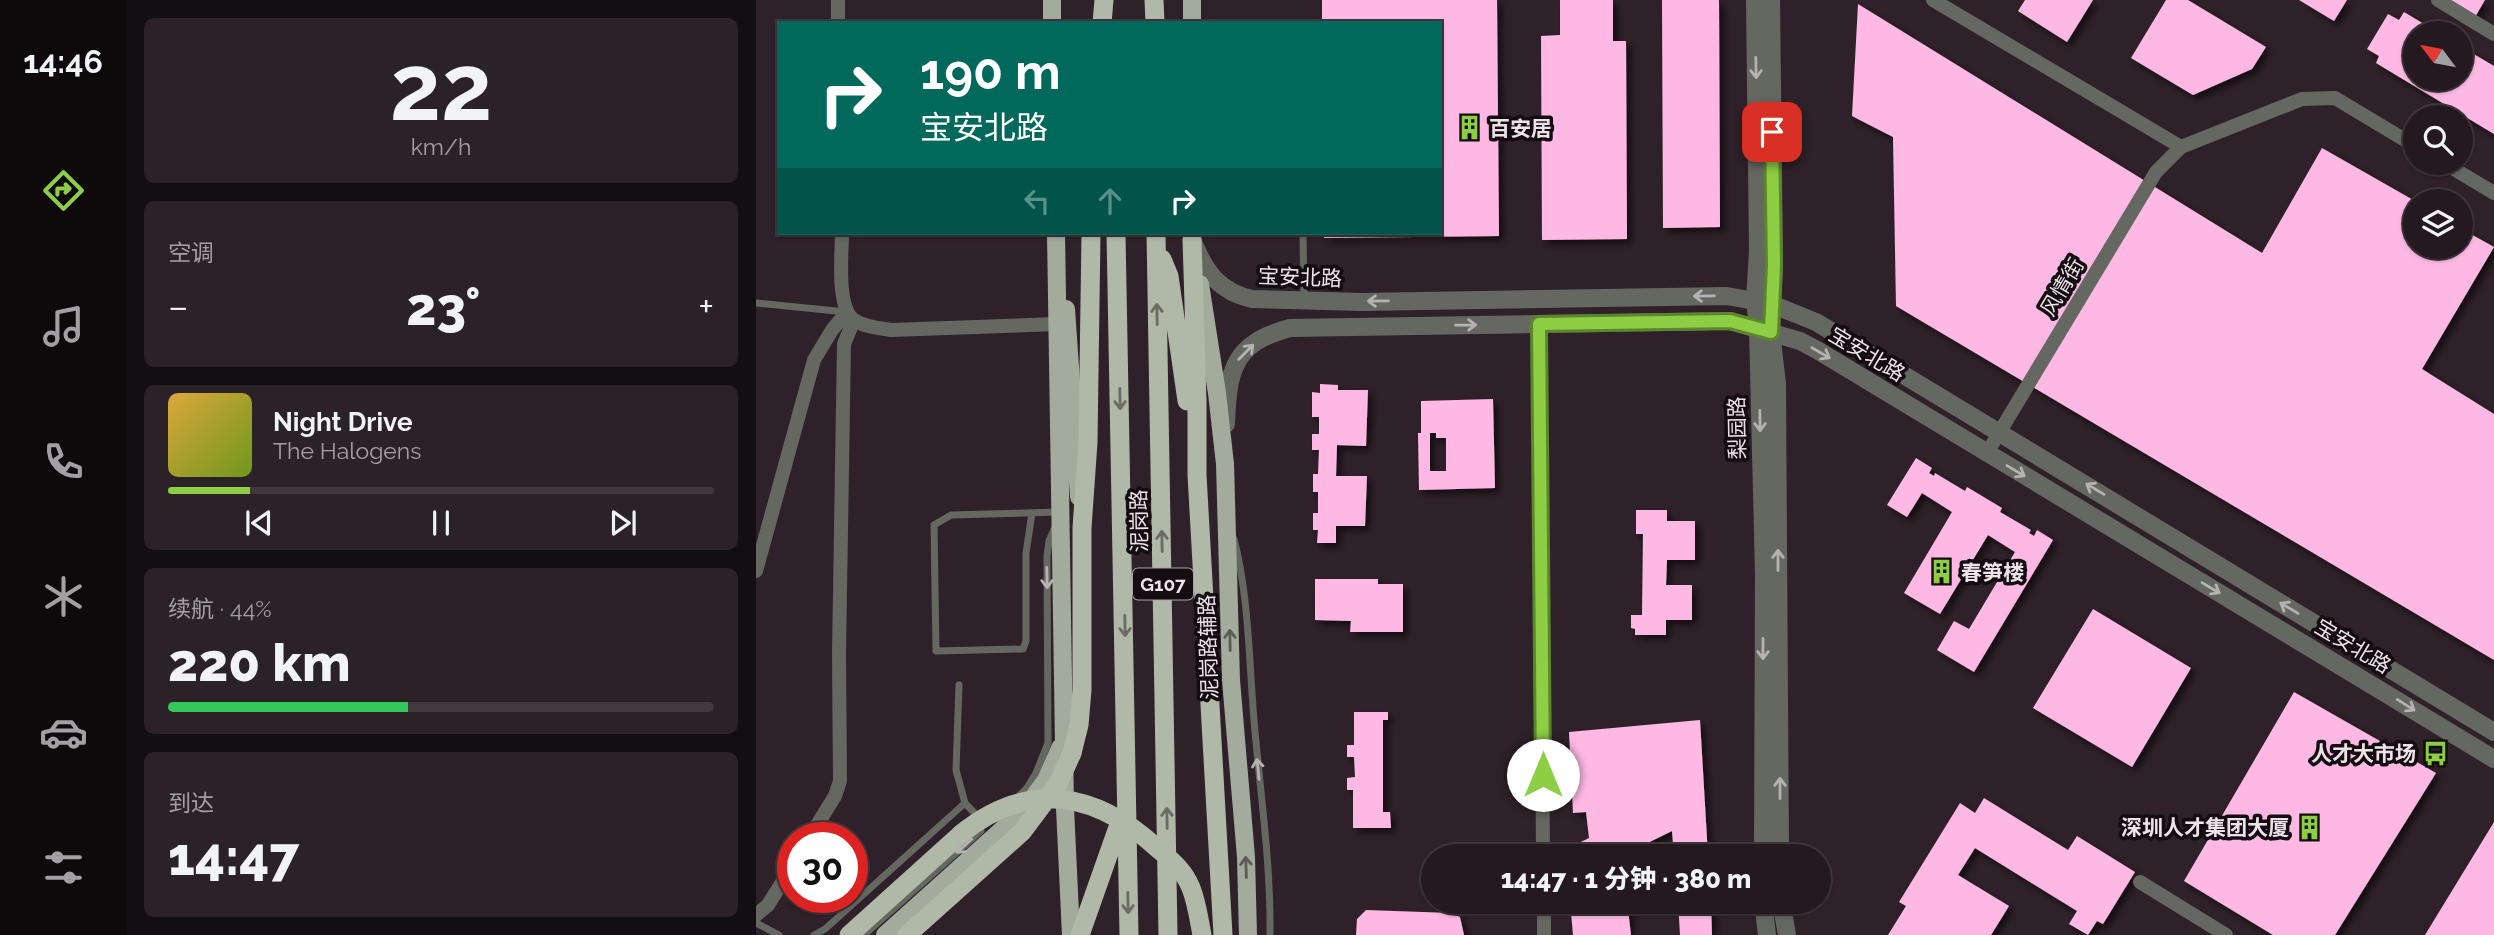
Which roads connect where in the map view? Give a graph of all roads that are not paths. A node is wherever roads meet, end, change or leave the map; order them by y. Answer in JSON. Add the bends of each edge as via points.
{"nodes":[{"id":1,"x":838,"y":0,"type":"edge"},
{"id":2,"x":1052,"y":0,"type":"edge"},
{"id":3,"x":1104,"y":0,"type":"edge"},
{"id":4,"x":1111,"y":0,"type":"edge"},
{"id":5,"x":1154,"y":0,"type":"edge"},
{"id":6,"x":1192,"y":0,"type":"edge"},
{"id":7,"x":1755,"y":0,"type":"edge"},
{"id":8,"x":1771,"y":0,"type":"edge"},
{"id":9,"x":1933,"y":0,"type":"edge"},
{"id":10,"x":2438,"y":0,"type":"edge"},
{"id":11,"x":838,"y":21,"type":"edge"},
{"id":12,"x":1052,"y":21,"type":"edge"},
{"id":13,"x":1101,"y":21,"type":"edge"},
{"id":14,"x":1111,"y":21,"type":"edge"},
{"id":15,"x":1154,"y":21,"type":"edge"},
{"id":16,"x":1192,"y":21,"type":"edge"},
{"id":17,"x":2494,"y":34,"type":"edge"},
{"id":18,"x":2403,"y":139,"type":"edge"},
{"id":19,"x":2181,"y":147,"type":"junction"},
{"id":20,"x":2464,"y":175,"type":"edge"},
{"id":21,"x":2494,"y":193,"type":"edge"},
{"id":22,"x":842,"y":235,"type":"edge"},
{"id":23,"x":1091,"y":235,"type":"edge"},
{"id":24,"x":1116,"y":235,"type":"edge"},
{"id":25,"x":1303,"y":235,"type":"edge"},
{"id":26,"x":1056,"y":236,"type":"edge"},
{"id":27,"x":1192,"y":236,"type":"edge"},
{"id":28,"x":1156,"y":237,"type":"edge"},
{"id":29,"x":1304,"y":300,"type":"junction"},
{"id":30,"x":1763,"y":302,"type":"junction"},
{"id":31,"x":756,"y":303,"type":"edge"},
{"id":32,"x":850,"y":316,"type":"junction"},
{"id":33,"x":1057,"y":324,"type":"junction"},
{"id":34,"x":1539,"y":324,"type":"junction"},
{"id":35,"x":1765,"y":330,"type":"junction"},
{"id":36,"x":1999,"y":432,"type":"junction"},
{"id":37,"x":1987,"y":453,"type":"junction"},
{"id":38,"x":1225,"y":464,"type":"junction"},
{"id":39,"x":1197,"y":475,"type":"junction"},
{"id":40,"x":1226,"y":505,"type":"junction"},
{"id":41,"x":1061,"y":512,"type":"junction"},
{"id":42,"x":1032,"y":513,"type":"junction"},
{"id":43,"x":1083,"y":528,"type":"junction"},
{"id":44,"x":756,"y":571,"type":"edge"},
{"id":45,"x":958,"y":685,"type":"dead end"},
{"id":46,"x":2494,"y":732,"type":"edge"},
{"id":47,"x":1064,"y":733,"type":"junction"},
{"id":48,"x":2494,"y":759,"type":"edge"},
{"id":49,"x":1127,"y":802,"type":"junction"},
{"id":50,"x":965,"y":803,"type":"junction"},
{"id":51,"x":819,"y":822,"type":"edge"},
{"id":52,"x":986,"y":827,"type":"junction"},
{"id":53,"x":1543,"y":844,"type":"edge"},
{"id":54,"x":1763,"y":844,"type":"edge"},
{"id":55,"x":1780,"y":844,"type":"edge"},
{"id":56,"x":2140,"y":882,"type":"dead end"},
{"id":57,"x":777,"y":890,"type":"edge"},
{"id":58,"x":1544,"y":914,"type":"edge"},
{"id":59,"x":1765,"y":914,"type":"edge"},
{"id":60,"x":1783,"y":914,"type":"edge"},
{"id":61,"x":756,"y":915,"type":"edge"},
{"id":62,"x":756,"y":923,"type":"edge"},
{"id":63,"x":881,"y":932,"type":"edge"},
{"id":64,"x":779,"y":935,"type":"edge"},
{"id":65,"x":814,"y":935,"type":"edge"},
{"id":66,"x":849,"y":935,"type":"edge"},
{"id":67,"x":864,"y":935,"type":"edge"},
{"id":68,"x":906,"y":935,"type":"edge"},
{"id":69,"x":1071,"y":935,"type":"edge"},
{"id":70,"x":1080,"y":935,"type":"edge"},
{"id":71,"x":1129,"y":935,"type":"edge"},
{"id":72,"x":1168,"y":935,"type":"edge"},
{"id":73,"x":1202,"y":935,"type":"edge"},
{"id":74,"x":1223,"y":935,"type":"edge"},
{"id":75,"x":1248,"y":935,"type":"edge"},
{"id":76,"x":1270,"y":935,"type":"edge"},
{"id":77,"x":1544,"y":935,"type":"edge"},
{"id":78,"x":1767,"y":935,"type":"edge"},
{"id":79,"x":1787,"y":935,"type":"edge"},
{"id":80,"x":2226,"y":935,"type":"edge"}],
"edges":[{"from":1,"to":11,"type":"street"},
{"from":2,"to":12,"type":"main road"},
{"from":3,"to":13,"type":"highway"},
{"from":4,"to":14,"type":"highway"},
{"from":5,"to":15,"type":"highway"},
{"from":6,"to":16,"type":"main road"},
{"from":7,"to":30,"type":"street","name":"梨园路","one_way":true,"via":[[1758,251]]},
{"from":8,"to":30,"type":"street","name":"梨园路","via":[[1774,265]]},
{"from":9,"to":19,"type":"street"},
{"from":10,"to":17,"type":"street"},
{"from":18,"to":19,"type":"street","via":[[2335,98],[2302,99]]},
{"from":19,"to":36,"type":"street","name":"风情街","via":[[2156,172]]},
{"from":20,"to":21,"type":"street"},
{"from":22,"to":32,"type":"street","via":[[843,298]]},
{"from":23,"to":43,"type":"highway"},
{"from":24,"to":49,"type":"highway","name":"泥岗路","number":"G107","one_way":true},
{"from":25,"to":29,"type":"lane"},
{"from":26,"to":33,"type":"main road"},
{"from":26,"to":43,"type":"main road","via":[[1069,332]]},
{"from":27,"to":29,"type":"street","name":"宝安北路","via":[[1212,278],[1237,296]]},
{"from":27,"to":38,"type":"main road","name":"泥岗路辅路"},
{"from":27,"to":39,"type":"highway"},
{"from":28,"to":39,"type":"highway","via":[[1169,276]]},
{"from":72,"to":28,"type":"highway","name":"泥岗路","number":"G107","one_way":true},
{"from":30,"to":29,"type":"street","name":"宝安北路","one_way":true,"via":[[1713,296]]},
{"from":30,"to":35,"type":"street","name":"梨园路"},
{"from":30,"to":36,"type":"street","name":"宝安北路","via":[[1816,322]]},
{"from":31,"to":32,"type":"lane"},
{"from":32,"to":33,"type":"street","via":[[891,330]]},
{"from":32,"to":44,"type":"street","via":[[832,330],[814,360]]},
{"from":32,"to":51,"type":"street","via":[[844,344],[840,781]]},
{"from":33,"to":41,"type":"main road"},
{"from":34,"to":35,"type":"street","name":"宝安北路","via":[[1730,321]]},
{"from":38,"to":34,"type":"street","name":"宝安北路","one_way":true,"via":[[1234,364],[1271,333],[1290,328]]},
{"from":34,"to":53,"type":"street"},
{"from":35,"to":37,"type":"street","name":"宝安北路","one_way":true,"via":[[1817,350]]},
{"from":35,"to":54,"type":"street","name":"梨园路","one_way":true},
{"from":55,"to":35,"type":"street","name":"梨园路","one_way":true,"via":[[1777,384]]},
{"from":36,"to":37,"type":"street","name":"风情街"},
{"from":46,"to":36,"type":"street","name":"宝安北路","one_way":true},
{"from":37,"to":48,"type":"street","name":"宝安北路","one_way":true},
{"from":38,"to":40,"type":"main road","name":"泥岗路辅路"},
{"from":39,"to":74,"type":"highway"},
{"from":75,"to":40,"type":"main road","name":"泥岗路辅路","one_way":true,"via":[[1231,680]]},
{"from":76,"to":40,"type":"lane","one_way":true,"via":[[1243,595]]},
{"from":41,"to":42,"type":"lane"},
{"from":41,"to":47,"type":"main road"},
{"from":41,"to":52,"type":"lane","one_way":true,"via":[[1048,547],[1046,751],[1027,788]]},
{"from":42,"to":42,"type":"lane","via":[[951,514],[934,525],[936,651],[1023,649]]},
{"from":43,"to":68,"type":"highway","bridge":true,"via":[[1082,690],[1072,753],[1058,784],[1021,832]]},
{"from":45,"to":50,"type":"lane","via":[[956,770]]},
{"from":47,"to":63,"type":"main road","via":[[1046,780],[1014,820]]},
{"from":47,"to":69,"type":"main road"},
{"from":49,"to":70,"type":"highway"},
{"from":49,"to":71,"type":"highway","name":"泥岗路","number":"G107","one_way":true},
{"from":50,"to":52,"type":"lane"},
{"from":50,"to":65,"type":"lane"},
{"from":52,"to":63,"type":"lane","one_way":true},
{"from":56,"to":80,"type":"street"},
{"from":57,"to":61,"type":"street"},
{"from":58,"to":77,"type":"street"},
{"from":59,"to":78,"type":"street"},
{"from":60,"to":79,"type":"street"},
{"from":62,"to":64,"type":"lane"},
{"from":63,"to":67,"type":"lane"},
{"from":66,"to":73,"type":"highway","bridge":true,"via":[[972,825],[1016,803],[1058,798],[1091,804],[1112,814],[1177,864],[1191,887]]}]}
